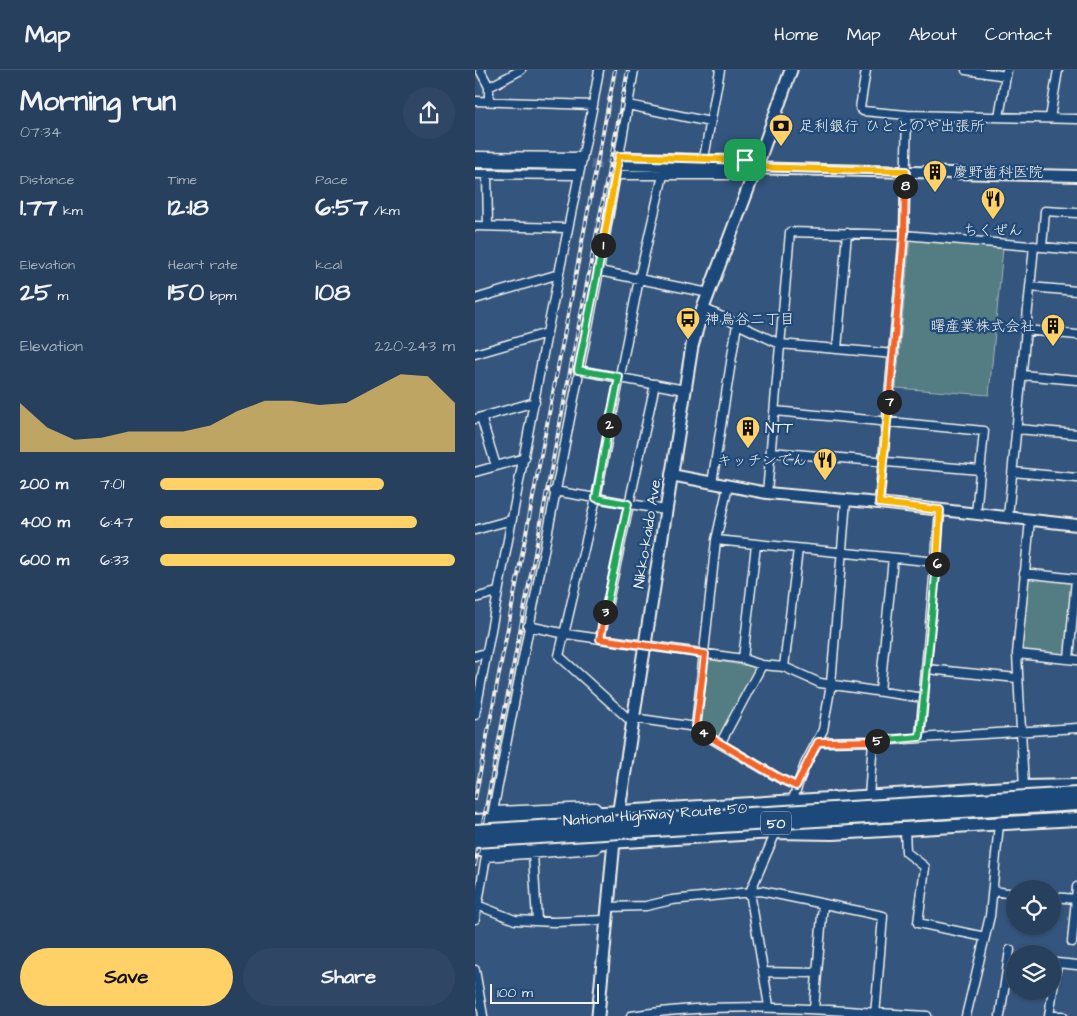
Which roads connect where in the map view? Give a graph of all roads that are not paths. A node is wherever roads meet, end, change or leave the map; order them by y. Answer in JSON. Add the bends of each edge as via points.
{"nodes":[{"id":1,"x":480,"y":70,"type":"edge"},
{"id":2,"x":521,"y":70,"type":"edge"},
{"id":3,"x":599,"y":70,"type":"edge"},
{"id":4,"x":634,"y":70,"type":"edge"},
{"id":5,"x":720,"y":70,"type":"edge"},
{"id":6,"x":791,"y":70,"type":"edge"},
{"id":7,"x":867,"y":70,"type":"edge"},
{"id":8,"x":966,"y":70,"type":"edge"},
{"id":9,"x":1058,"y":70,"type":"edge"},
{"id":10,"x":1006,"y":73,"type":"edge"},
{"id":11,"x":489,"y":87,"type":"junction"},
{"id":12,"x":475,"y":101,"type":"edge"},
{"id":13,"x":489,"y":101,"type":"junction"},
{"id":14,"x":593,"y":105,"type":"junction"},
{"id":15,"x":628,"y":105,"type":"junction"},
{"id":16,"x":907,"y":115,"type":"junction"},
{"id":17,"x":999,"y":117,"type":"junction"},
{"id":18,"x":1050,"y":118,"type":"junction"},
{"id":19,"x":1077,"y":119,"type":"edge"},
{"id":20,"x":711,"y":122,"type":"junction"},
{"id":21,"x":475,"y":156,"type":"edge"},
{"id":22,"x":704,"y":158,"type":"junction"},
{"id":23,"x":579,"y":160,"type":"junction"},
{"id":24,"x":620,"y":160,"type":"junction"},
{"id":25,"x":475,"y":162,"type":"edge"},
{"id":26,"x":754,"y":167,"type":"junction"},
{"id":27,"x":906,"y":171,"type":"junction"},
{"id":28,"x":475,"y":174,"type":"edge"},
{"id":29,"x":487,"y":174,"type":"junction"},
{"id":30,"x":615,"y":175,"type":"junction"},
{"id":31,"x":663,"y":175,"type":"junction"},
{"id":32,"x":578,"y":176,"type":"junction"},
{"id":33,"x":1077,"y":176,"type":"edge"},
{"id":34,"x":1077,"y":213,"type":"edge"},
{"id":35,"x":475,"y":226,"type":"edge"},
{"id":36,"x":488,"y":226,"type":"junction"},
{"id":37,"x":568,"y":228,"type":"junction"},
{"id":38,"x":847,"y":233,"type":"junction"},
{"id":39,"x":904,"y":235,"type":"junction"},
{"id":40,"x":1038,"y":246,"type":"junction"},
{"id":41,"x":1077,"y":250,"type":"edge"},
{"id":42,"x":599,"y":271,"type":"junction"},
{"id":43,"x":559,"y":274,"type":"junction"},
{"id":44,"x":639,"y":279,"type":"junction"},
{"id":45,"x":1031,"y":287,"type":"junction"},
{"id":46,"x":1077,"y":291,"type":"edge"},
{"id":47,"x":709,"y":293,"type":"junction"},
{"id":48,"x":475,"y":299,"type":"edge"},
{"id":49,"x":703,"y":308,"type":"junction"},
{"id":50,"x":737,"y":324,"type":"junction"},
{"id":51,"x":1026,"y":330,"type":"junction"},
{"id":52,"x":547,"y":333,"type":"junction"},
{"id":53,"x":1077,"y":335,"type":"edge"},
{"id":54,"x":780,"y":344,"type":"junction"},
{"id":55,"x":837,"y":349,"type":"junction"},
{"id":56,"x":475,"y":354,"type":"edge"},
{"id":57,"x":894,"y":354,"type":"junction"},
{"id":58,"x":578,"y":370,"type":"junction"},
{"id":59,"x":1022,"y":375,"type":"junction"},
{"id":60,"x":619,"y":377,"type":"junction"},
{"id":61,"x":1077,"y":380,"type":"edge"},
{"id":62,"x":655,"y":384,"type":"junction"},
{"id":63,"x":685,"y":390,"type":"junction"},
{"id":64,"x":535,"y":402,"type":"junction"},
{"id":65,"x":775,"y":411,"type":"junction"},
{"id":66,"x":478,"y":418,"type":"edge"},
{"id":67,"x":887,"y":420,"type":"junction"},
{"id":68,"x":1017,"y":429,"type":"junction"},
{"id":69,"x":1077,"y":434,"type":"edge"},
{"id":70,"x":771,"y":452,"type":"junction"},
{"id":71,"x":525,"y":458,"type":"junction"},
{"id":72,"x":884,"y":461,"type":"junction"},
{"id":73,"x":496,"y":466,"type":"junction"},
{"id":74,"x":980,"y":470,"type":"junction"},
{"id":75,"x":475,"y":472,"type":"edge"},
{"id":76,"x":1013,"y":472,"type":"junction"},
{"id":77,"x":671,"y":475,"type":"junction"},
{"id":78,"x":1077,"y":478,"type":"edge"},
{"id":79,"x":712,"y":483,"type":"junction"},
{"id":80,"x":727,"y":486,"type":"junction"},
{"id":81,"x":554,"y":491,"type":"junction"},
{"id":82,"x":767,"y":493,"type":"junction"},
{"id":83,"x":596,"y":498,"type":"junction"},
{"id":84,"x":846,"y":500,"type":"junction"},
{"id":85,"x":879,"y":503,"type":"junction"},
{"id":86,"x":628,"y":504,"type":"junction"},
{"id":87,"x":665,"y":510,"type":"junction"},
{"id":88,"x":940,"y":510,"type":"junction"},
{"id":89,"x":976,"y":514,"type":"junction"},
{"id":90,"x":1008,"y":517,"type":"junction"},
{"id":91,"x":511,"y":520,"type":"junction"},
{"id":92,"x":1030,"y":520,"type":"junction"},
{"id":93,"x":1077,"y":525,"type":"edge"},
{"id":94,"x":475,"y":530,"type":"edge"},
{"id":95,"x":716,"y":540,"type":"junction"},
{"id":96,"x":756,"y":545,"type":"junction"},
{"id":97,"x":798,"y":549,"type":"junction"},
{"id":98,"x":843,"y":553,"type":"junction"},
{"id":99,"x":893,"y":558,"type":"junction"},
{"id":100,"x":937,"y":562,"type":"junction"},
{"id":101,"x":1024,"y":573,"type":"junction"},
{"id":102,"x":1077,"y":579,"type":"edge"},
{"id":103,"x":497,"y":592,"type":"junction"},
{"id":104,"x":475,"y":598,"type":"edge"},
{"id":105,"x":528,"y":626,"type":"junction"},
{"id":106,"x":565,"y":634,"type":"junction"},
{"id":107,"x":600,"y":639,"type":"junction"},
{"id":108,"x":644,"y":644,"type":"junction"},
{"id":109,"x":486,"y":653,"type":"junction"},
{"id":110,"x":705,"y":654,"type":"junction"},
{"id":111,"x":1017,"y":654,"type":"junction"},
{"id":112,"x":475,"y":656,"type":"edge"},
{"id":113,"x":743,"y":659,"type":"junction"},
{"id":114,"x":1073,"y":659,"type":"edge"},
{"id":115,"x":762,"y":664,"type":"junction"},
{"id":116,"x":784,"y":667,"type":"junction"},
{"id":117,"x":927,"y":669,"type":"junction"},
{"id":118,"x":1017,"y":678,"type":"junction"},
{"id":119,"x":831,"y":684,"type":"junction"},
{"id":120,"x":880,"y":691,"type":"junction"},
{"id":121,"x":477,"y":698,"type":"edge"},
{"id":122,"x":924,"y":698,"type":"junction"},
{"id":123,"x":475,"y":715,"type":"edge"},
{"id":124,"x":632,"y":720,"type":"junction"},
{"id":125,"x":696,"y":727,"type":"junction"},
{"id":126,"x":1077,"y":728,"type":"edge"},
{"id":127,"x":1021,"y":731,"type":"junction"},
{"id":128,"x":920,"y":737,"type":"junction"},
{"id":129,"x":873,"y":741,"type":"junction"},
{"id":130,"x":818,"y":742,"type":"junction"},
{"id":131,"x":721,"y":744,"type":"junction"},
{"id":132,"x":796,"y":786,"type":"junction"},
{"id":133,"x":1077,"y":786,"type":"edge"},
{"id":134,"x":1024,"y":787,"type":"junction"},
{"id":135,"x":1077,"y":794,"type":"edge"},
{"id":136,"x":869,"y":797,"type":"junction"},
{"id":137,"x":792,"y":802,"type":"junction"},
{"id":138,"x":1077,"y":804,"type":"edge"},
{"id":139,"x":619,"y":812,"type":"junction"},
{"id":140,"x":601,"y":813,"type":"junction"},
{"id":141,"x":1077,"y":819,"type":"edge"},
{"id":142,"x":475,"y":822,"type":"edge"},
{"id":143,"x":999,"y":824,"type":"junction"},
{"id":144,"x":905,"y":830,"type":"junction"},
{"id":145,"x":475,"y":831,"type":"edge"},
{"id":146,"x":776,"y":832,"type":"junction"},
{"id":147,"x":475,"y":841,"type":"edge"},
{"id":148,"x":614,"y":841,"type":"junction"},
{"id":149,"x":600,"y":842,"type":"junction"},
{"id":150,"x":481,"y":853,"type":"edge"},
{"id":151,"x":533,"y":854,"type":"junction"},
{"id":152,"x":1077,"y":887,"type":"edge"},
{"id":153,"x":993,"y":891,"type":"junction"},
{"id":154,"x":750,"y":892,"type":"junction"},
{"id":155,"x":1006,"y":893,"type":"edge"},
{"id":156,"x":1061,"y":898,"type":"edge"},
{"id":157,"x":1076,"y":899,"type":"edge"},
{"id":158,"x":823,"y":904,"type":"junction"},
{"id":159,"x":477,"y":905,"type":"junction"},
{"id":160,"x":607,"y":907,"type":"junction"},
{"id":161,"x":1076,"y":911,"type":"edge"},
{"id":162,"x":475,"y":919,"type":"edge"},
{"id":163,"x":606,"y":920,"type":"junction"},
{"id":164,"x":537,"y":921,"type":"junction"},
{"id":165,"x":985,"y":937,"type":"junction"},
{"id":166,"x":1072,"y":942,"type":"dead end"},
{"id":167,"x":1077,"y":965,"type":"edge"},
{"id":168,"x":475,"y":970,"type":"edge"},
{"id":169,"x":763,"y":972,"type":"junction"},
{"id":170,"x":817,"y":973,"type":"junction"},
{"id":171,"x":1006,"y":976,"type":"edge"},
{"id":172,"x":732,"y":1006,"type":"junction"},
{"id":173,"x":769,"y":1006,"type":"junction"},
{"id":174,"x":789,"y":1007,"type":"junction"},
{"id":175,"x":814,"y":1009,"type":"junction"},
{"id":176,"x":875,"y":1014,"type":"edge"},
{"id":177,"x":483,"y":1016,"type":"edge"},
{"id":178,"x":598,"y":1016,"type":"edge"},
{"id":179,"x":631,"y":1016,"type":"edge"},
{"id":180,"x":734,"y":1016,"type":"edge"},
{"id":181,"x":791,"y":1016,"type":"edge"},
{"id":182,"x":927,"y":1016,"type":"edge"},
{"id":183,"x":966,"y":1016,"type":"edge"},
{"id":184,"x":1000,"y":1016,"type":"edge"},
{"id":185,"x":1050,"y":1016,"type":"edge"},
{"id":186,"x":1063,"y":1016,"type":"edge"}],
"edges":[{"from":1,"to":11,"type":"street"},
{"from":2,"to":11,"type":"street"},
{"from":3,"to":14,"type":"street"},
{"from":4,"to":15,"type":"street"},
{"from":5,"to":20,"type":"street"},
{"from":6,"to":26,"type":"main road","name":"Nikko-kaido Ave."},
{"from":7,"to":16,"type":"street","via":[[860,108],[863,111]]},
{"from":8,"to":10,"type":"street"},
{"from":9,"to":18,"type":"street"},
{"from":10,"to":17,"type":"street"},
{"from":11,"to":13,"type":"street"},
{"from":12,"to":13,"type":"street"},
{"from":13,"to":14,"type":"street"},
{"from":14,"to":23,"type":"street"},
{"from":15,"to":20,"type":"street"},
{"from":15,"to":24,"type":"street"},
{"from":16,"to":17,"type":"street"},
{"from":16,"to":27,"type":"street"},
{"from":17,"to":18,"type":"street"},
{"from":18,"to":19,"type":"street"},
{"from":20,"to":22,"type":"street"},
{"from":21,"to":23,"type":"street"},
{"from":22,"to":24,"type":"street"},
{"from":22,"to":26,"type":"street","via":[[745,160]]},
{"from":23,"to":25,"type":"street"},
{"from":23,"to":32,"type":"street"},
{"from":24,"to":26,"type":"street"},
{"from":24,"to":30,"type":"street"},
{"from":26,"to":27,"type":"street"},
{"from":26,"to":31,"type":"street","via":[[737,175]]},
{"from":26,"to":47,"type":"main road","name":"Nikko-kaido Ave."},
{"from":27,"to":33,"type":"street"},
{"from":27,"to":39,"type":"street"},
{"from":28,"to":29,"type":"street"},
{"from":29,"to":32,"type":"street"},
{"from":29,"to":36,"type":"street"},
{"from":30,"to":31,"type":"street"},
{"from":30,"to":42,"type":"street"},
{"from":31,"to":44,"type":"street"},
{"from":32,"to":37,"type":"street"},
{"from":34,"to":40,"type":"street","via":[[1045,211]]},
{"from":35,"to":36,"type":"street"},
{"from":36,"to":37,"type":"street"},
{"from":37,"to":43,"type":"street"},
{"from":38,"to":39,"type":"street"},
{"from":38,"to":54,"type":"street","via":[[790,232]]},
{"from":38,"to":55,"type":"street"},
{"from":39,"to":40,"type":"street"},
{"from":39,"to":57,"type":"street"},
{"from":40,"to":41,"type":"street"},
{"from":40,"to":45,"type":"street"},
{"from":42,"to":44,"type":"street"},
{"from":42,"to":58,"type":"street"},
{"from":43,"to":48,"type":"street"},
{"from":43,"to":52,"type":"street"},
{"from":44,"to":47,"type":"street"},
{"from":44,"to":60,"type":"street"},
{"from":45,"to":46,"type":"street"},
{"from":45,"to":51,"type":"street"},
{"from":47,"to":49,"type":"main road","name":"Nikko-kaido Ave."},
{"from":49,"to":50,"type":"street"},
{"from":49,"to":63,"type":"main road","name":"Nikko-kaido Ave.","via":[[692,346]]},
{"from":50,"to":54,"type":"street"},
{"from":50,"to":79,"type":"street"},
{"from":51,"to":53,"type":"street"},
{"from":51,"to":59,"type":"street"},
{"from":52,"to":56,"type":"street"},
{"from":52,"to":64,"type":"street"},
{"from":54,"to":55,"type":"street"},
{"from":54,"to":65,"type":"street"},
{"from":55,"to":57,"type":"street"},
{"from":57,"to":67,"type":"street"},
{"from":58,"to":60,"type":"street"},
{"from":58,"to":81,"type":"street"},
{"from":59,"to":61,"type":"street"},
{"from":59,"to":68,"type":"street"},
{"from":60,"to":62,"type":"street"},
{"from":60,"to":83,"type":"street"},
{"from":62,"to":63,"type":"street"},
{"from":62,"to":86,"type":"street"},
{"from":63,"to":77,"type":"main road","name":"Nikko-kaido Ave."},
{"from":64,"to":66,"type":"street"},
{"from":64,"to":71,"type":"street"},
{"from":65,"to":67,"type":"street"},
{"from":65,"to":70,"type":"street"},
{"from":66,"to":73,"type":"street"},
{"from":67,"to":72,"type":"street"},
{"from":67,"to":74,"type":"street","via":[[984,431]]},
{"from":68,"to":69,"type":"street"},
{"from":68,"to":76,"type":"street"},
{"from":70,"to":72,"type":"street"},
{"from":70,"to":82,"type":"street"},
{"from":71,"to":73,"type":"street"},
{"from":71,"to":91,"type":"street"},
{"from":72,"to":74,"type":"street"},
{"from":72,"to":85,"type":"street"},
{"from":73,"to":75,"type":"street"},
{"from":74,"to":89,"type":"street"},
{"from":76,"to":78,"type":"street"},
{"from":76,"to":90,"type":"street"},
{"from":77,"to":79,"type":"street"},
{"from":77,"to":87,"type":"main road","name":"Nikko-kaido Ave."},
{"from":79,"to":80,"type":"street"},
{"from":80,"to":82,"type":"street"},
{"from":80,"to":95,"type":"street"},
{"from":81,"to":83,"type":"street"},
{"from":81,"to":105,"type":"street"},
{"from":82,"to":84,"type":"street"},
{"from":83,"to":86,"type":"street"},
{"from":83,"to":106,"type":"street"},
{"from":84,"to":85,"type":"street"},
{"from":84,"to":98,"type":"street"},
{"from":85,"to":88,"type":"street"},
{"from":86,"to":87,"type":"street"},
{"from":86,"to":107,"type":"street"},
{"from":87,"to":108,"type":"main road","name":"Nikko-kaido Ave."},
{"from":88,"to":89,"type":"street"},
{"from":88,"to":100,"type":"street"},
{"from":89,"to":90,"type":"street"},
{"from":90,"to":92,"type":"street"},
{"from":91,"to":94,"type":"street"},
{"from":91,"to":103,"type":"street"},
{"from":92,"to":93,"type":"street"},
{"from":92,"to":101,"type":"street"},
{"from":95,"to":96,"type":"street"},
{"from":95,"to":110,"type":"street"},
{"from":96,"to":97,"type":"street"},
{"from":96,"to":113,"type":"street"},
{"from":97,"to":98,"type":"street"},
{"from":97,"to":116,"type":"street"},
{"from":98,"to":99,"type":"street"},
{"from":98,"to":119,"type":"street"},
{"from":99,"to":100,"type":"street"},
{"from":99,"to":120,"type":"street"},
{"from":100,"to":117,"type":"street"},
{"from":101,"to":102,"type":"street"},
{"from":101,"to":111,"type":"street"},
{"from":102,"to":114,"type":"street"},
{"from":103,"to":104,"type":"street"},
{"from":103,"to":109,"type":"street"},
{"from":105,"to":106,"type":"street"},
{"from":105,"to":140,"type":"street","via":[[493,811],[595,807]]},
{"from":106,"to":107,"type":"street"},
{"from":106,"to":124,"type":"street","via":[[559,656]]},
{"from":107,"to":108,"type":"street"},
{"from":108,"to":110,"type":"street"},
{"from":108,"to":124,"type":"main road","name":"Nikko-kaido Ave."},
{"from":109,"to":112,"type":"street"},
{"from":109,"to":121,"type":"street"},
{"from":110,"to":113,"type":"street"},
{"from":110,"to":125,"type":"street"},
{"from":111,"to":114,"type":"street"},
{"from":111,"to":118,"type":"street"},
{"from":113,"to":115,"type":"street"},
{"from":115,"to":116,"type":"street"},
{"from":115,"to":131,"type":"street"},
{"from":116,"to":119,"type":"street","via":[[820,683]]},
{"from":117,"to":118,"type":"street"},
{"from":117,"to":122,"type":"street"},
{"from":118,"to":127,"type":"street"},
{"from":119,"to":120,"type":"street"},
{"from":119,"to":130,"type":"street"},
{"from":120,"to":122,"type":"street"},
{"from":121,"to":123,"type":"street"},
{"from":122,"to":128,"type":"street"},
{"from":124,"to":125,"type":"street"},
{"from":124,"to":139,"type":"main road","name":"Nikko-kaido Ave."},
{"from":125,"to":131,"type":"street"},
{"from":126,"to":127,"type":"street"},
{"from":127,"to":128,"type":"street"},
{"from":127,"to":134,"type":"street"},
{"from":128,"to":129,"type":"street"},
{"from":129,"to":130,"type":"street"},
{"from":129,"to":136,"type":"street"},
{"from":130,"to":132,"type":"street"},
{"from":131,"to":132,"type":"street"},
{"from":132,"to":137,"type":"street"},
{"from":133,"to":134,"type":"highway"},
{"from":134,"to":136,"type":"highway"},
{"from":135,"to":145,"type":"highway","name":"National Highway Route 50","number":"50","bridge":true},
{"from":136,"to":137,"type":"highway"},
{"from":137,"to":139,"type":"highway"},
{"from":138,"to":147,"type":"highway","name":"National Highway Route 50","number":"50","bridge":true},
{"from":139,"to":140,"type":"highway"},
{"from":139,"to":148,"type":"main road","name":"Nikko-kaido Ave."},
{"from":140,"to":142,"type":"highway"},
{"from":141,"to":143,"type":"highway"},
{"from":143,"to":144,"type":"highway"},
{"from":143,"to":153,"type":"street"},
{"from":144,"to":146,"type":"highway"},
{"from":144,"to":165,"type":"street","via":[[906,852],[925,867],[918,923]]},
{"from":146,"to":148,"type":"highway"},
{"from":146,"to":154,"type":"street"},
{"from":148,"to":149,"type":"highway"},
{"from":148,"to":160,"type":"main road","name":"Nikko-kaido Ave."},
{"from":149,"to":150,"type":"highway"},
{"from":149,"to":151,"type":"street","via":[[596,849]]},
{"from":150,"to":151,"type":"street"},
{"from":150,"to":159,"type":"street"},
{"from":151,"to":164,"type":"street"},
{"from":152,"to":157,"type":"street"},
{"from":153,"to":155,"type":"street"},
{"from":153,"to":165,"type":"street"},
{"from":154,"to":158,"type":"street","via":[[761,891]]},
{"from":154,"to":160,"type":"street","via":[[646,906]]},
{"from":154,"to":169,"type":"street"},
{"from":156,"to":157,"type":"street"},
{"from":157,"to":161,"type":"street"},
{"from":158,"to":170,"type":"street"},
{"from":158,"to":176,"type":"street","via":[[883,916]]},
{"from":159,"to":162,"type":"street"},
{"from":159,"to":164,"type":"street","via":[[515,920]]},
{"from":160,"to":163,"type":"main road","name":"Nikko-kaido Ave."},
{"from":161,"to":166,"type":"street"},
{"from":163,"to":164,"type":"street"},
{"from":163,"to":178,"type":"main road","name":"Nikko-kaido Ave."},
{"from":165,"to":183,"type":"street"},
{"from":167,"to":185,"type":"street","via":[[1057,963]]},
{"from":168,"to":177,"type":"street"},
{"from":169,"to":170,"type":"street"},
{"from":169,"to":173,"type":"street"},
{"from":170,"to":175,"type":"street"},
{"from":171,"to":184,"type":"street"},
{"from":172,"to":173,"type":"street"},
{"from":172,"to":179,"type":"street"},
{"from":172,"to":180,"type":"street"},
{"from":173,"to":174,"type":"street"},
{"from":174,"to":175,"type":"street"},
{"from":174,"to":181,"type":"street"},
{"from":175,"to":176,"type":"street"},
{"from":176,"to":182,"type":"street"},
{"from":185,"to":186,"type":"street"}]}
